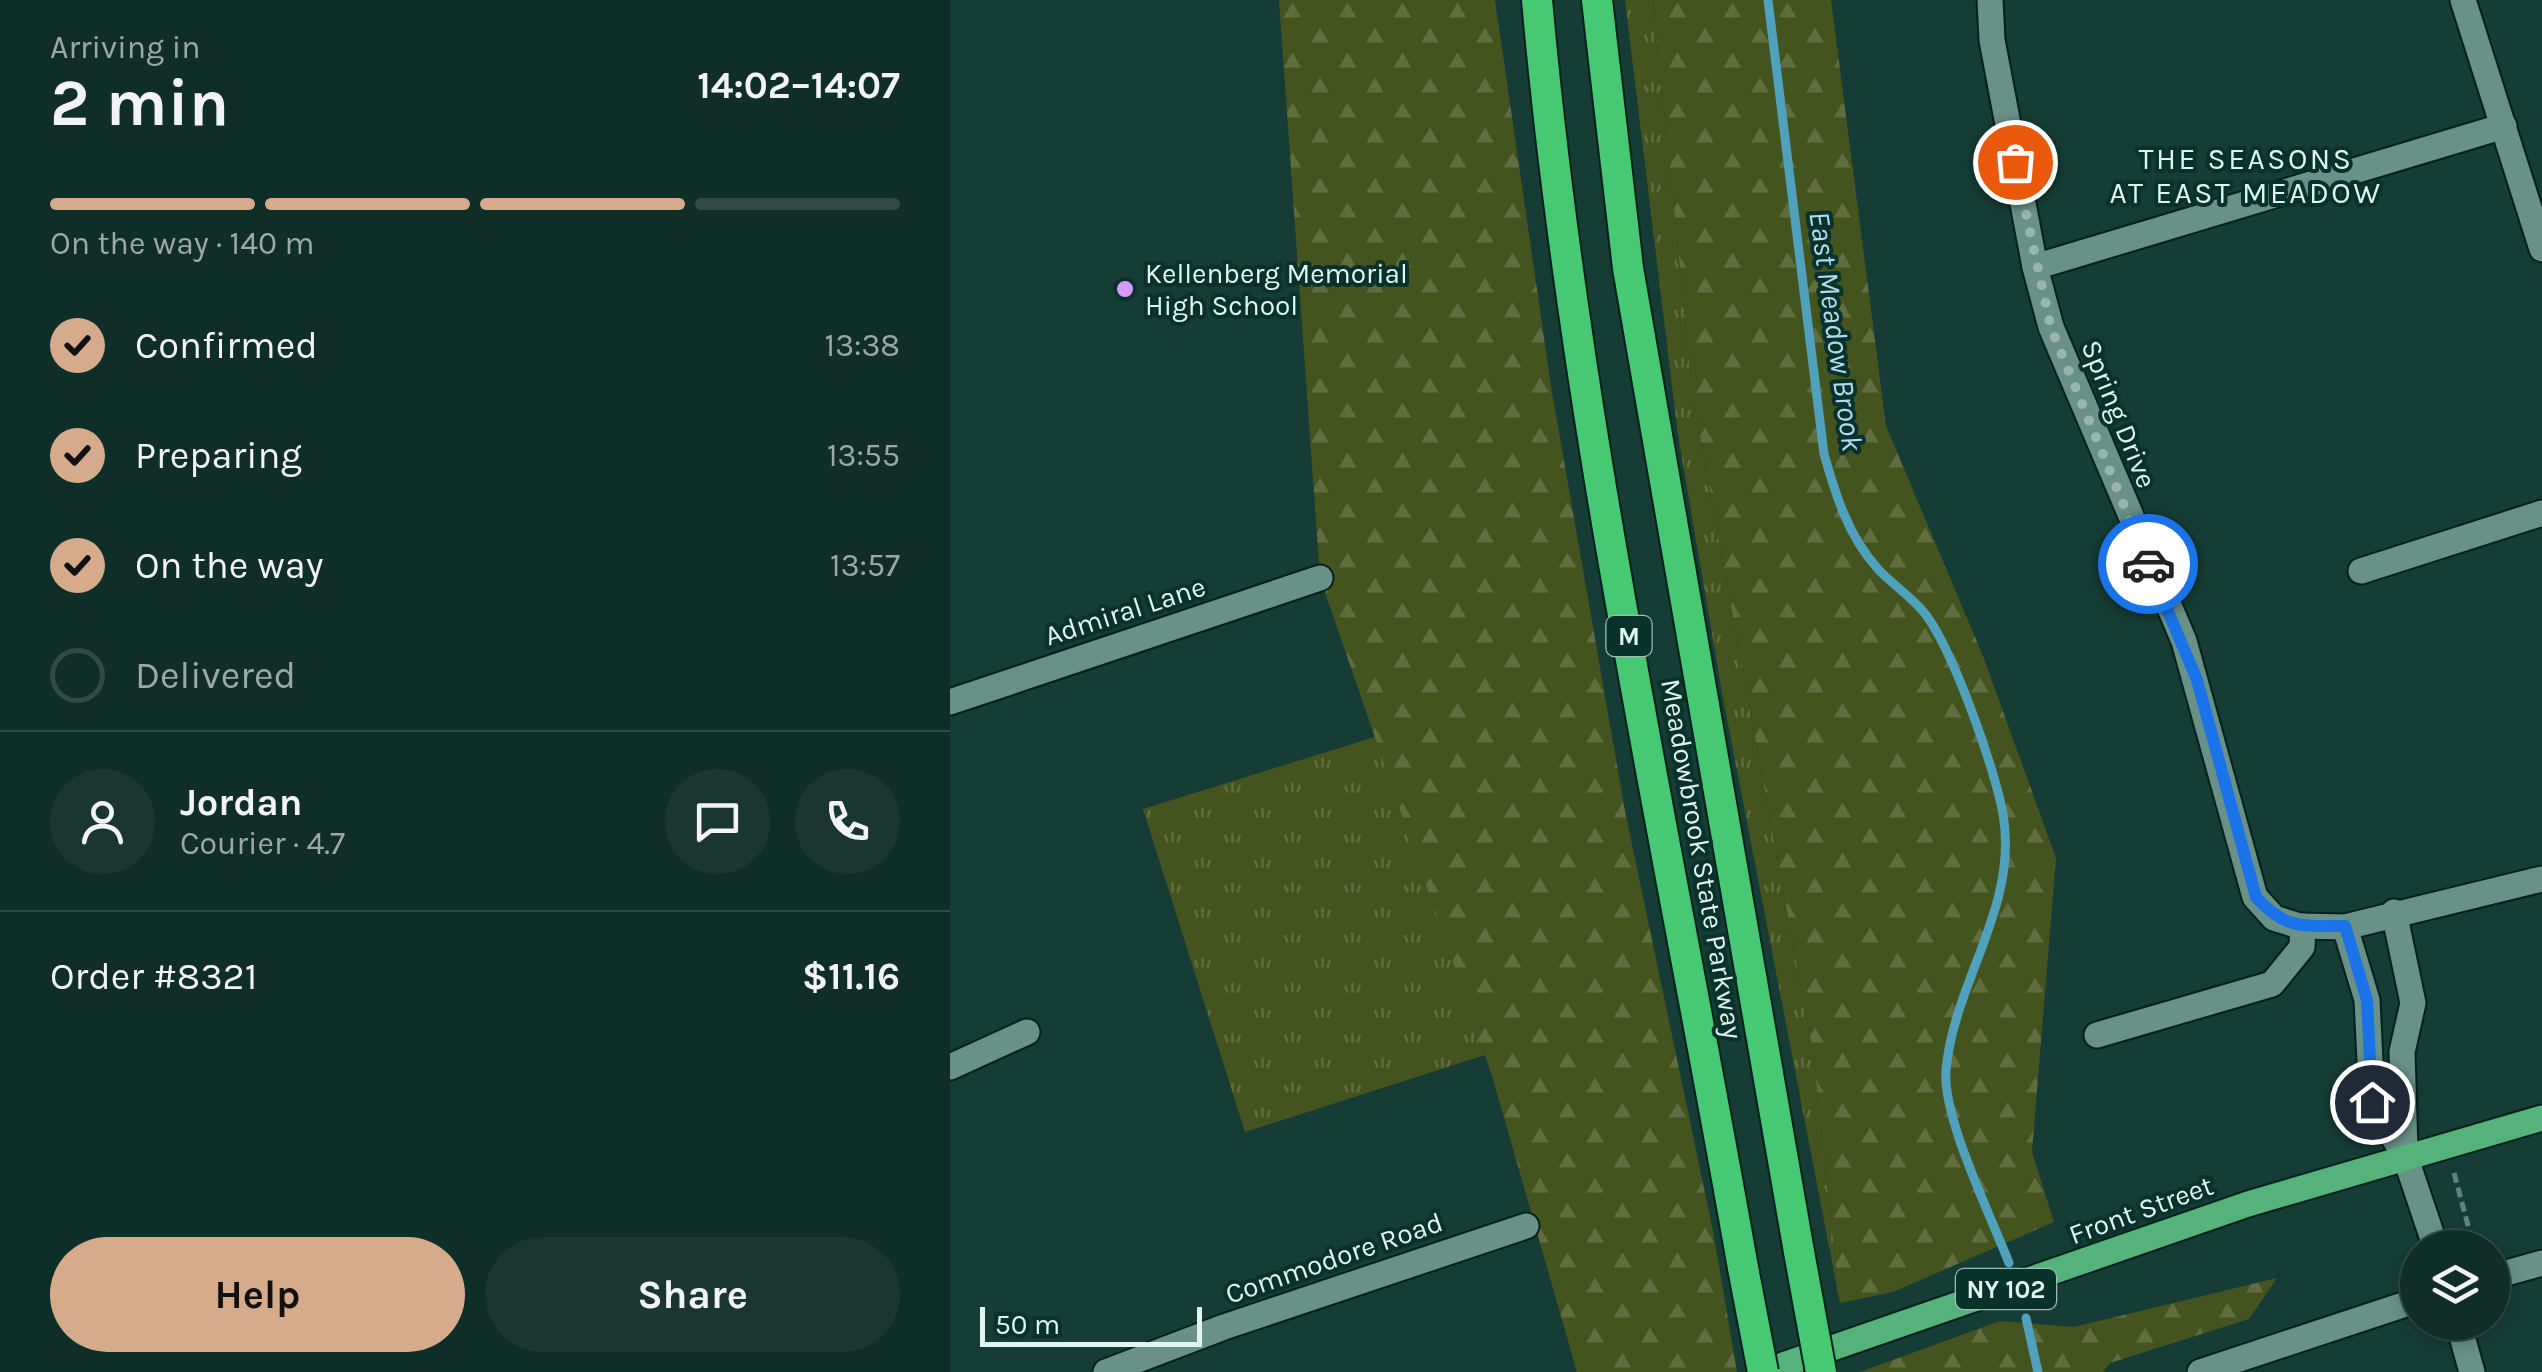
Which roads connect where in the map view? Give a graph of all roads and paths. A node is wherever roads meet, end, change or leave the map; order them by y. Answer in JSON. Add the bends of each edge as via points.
{"nodes":[{"id":1,"x":1537,"y":0,"type":"edge"},
{"id":2,"x":1597,"y":0,"type":"edge"},
{"id":3,"x":1990,"y":0,"type":"edge"},
{"id":4,"x":2463,"y":0,"type":"edge"},
{"id":5,"x":2504,"y":126,"type":"junction"},
{"id":6,"x":2542,"y":250,"type":"edge"},
{"id":7,"x":2035,"y":267,"type":"junction"},
{"id":8,"x":2542,"y":512,"type":"edge"},
{"id":9,"x":2361,"y":572,"type":"dead end"},
{"id":10,"x":1320,"y":578,"type":"dead end"},
{"id":11,"x":950,"y":702,"type":"edge"},
{"id":12,"x":2542,"y":879,"type":"edge"},
{"id":13,"x":2394,"y":912,"type":"junction"},
{"id":14,"x":2303,"y":926,"type":"junction"},
{"id":15,"x":2345,"y":926,"type":"junction"},
{"id":16,"x":1027,"y":1032,"type":"dead end"},
{"id":17,"x":2097,"y":1035,"type":"dead end"},
{"id":18,"x":950,"y":1067,"type":"edge"},
{"id":19,"x":2542,"y":1118,"type":"edge"},
{"id":20,"x":2446,"y":1144,"type":"junction"},
{"id":21,"x":2405,"y":1156,"type":"junction"},
{"id":22,"x":1526,"y":1226,"type":"dead end"},
{"id":23,"x":2430,"y":1230,"type":"edge"},
{"id":24,"x":2469,"y":1230,"type":"edge"},
{"id":25,"x":2542,"y":1262,"type":"edge"},
{"id":26,"x":2510,"y":1272,"type":"edge"},
{"id":27,"x":2400,"y":1306,"type":"edge"},
{"id":28,"x":2463,"y":1340,"type":"edge"},
{"id":29,"x":1123,"y":1369,"type":"edge"},
{"id":30,"x":1763,"y":1372,"type":"edge"},
{"id":31,"x":1822,"y":1372,"type":"edge"},
{"id":32,"x":2200,"y":1372,"type":"edge"},
{"id":33,"x":2472,"y":1372,"type":"edge"}],
"edges":[{"from":1,"to":30,"type":"highway","name":"Meadowbrook State Parkway","number":"M","bridge":true,"via":[[1610,535]]},
{"from":2,"to":31,"type":"highway","name":"Meadowbrook State Parkway","number":"M","bridge":true,"via":[[1628,268]]},
{"from":3,"to":7,"type":"street","name":"Spring Drive"},
{"from":4,"to":5,"type":"street"},
{"from":5,"to":6,"type":"street"},
{"from":5,"to":7,"type":"street"},
{"from":7,"to":14,"type":"street","name":"Spring Drive","via":[[2051,328],[2184,641],[2256,897],[2274,918]]},
{"from":8,"to":9,"type":"street"},
{"from":10,"to":11,"type":"street","name":"Admiral Lane"},
{"from":12,"to":13,"type":"street","name":"Spring Drive"},
{"from":13,"to":15,"type":"street","name":"Spring Drive"},
{"from":13,"to":21,"type":"street","via":[[2413,1003],[2402,1052]]},
{"from":14,"to":15,"type":"street","name":"Spring Drive"},
{"from":14,"to":17,"type":"street","via":[[2302,947],[2272,984]]},
{"from":15,"to":21,"type":"street","via":[[2367,1000],[2372,1102]]},
{"from":16,"to":18,"type":"street"},
{"from":19,"to":20,"type":"main road","name":"Front Street","number":"NY 102"},
{"from":20,"to":21,"type":"main road","name":"Front Street","number":"NY 102"},
{"from":20,"to":24,"type":"path"},
{"from":21,"to":23,"type":"street"},
{"from":21,"to":30,"type":"main road","name":"Front Street","number":"NY 102"},
{"from":22,"to":29,"type":"street","name":"Commodore Road"},
{"from":25,"to":26,"type":"street"},
{"from":27,"to":32,"type":"street"},
{"from":28,"to":33,"type":"street"}]}
